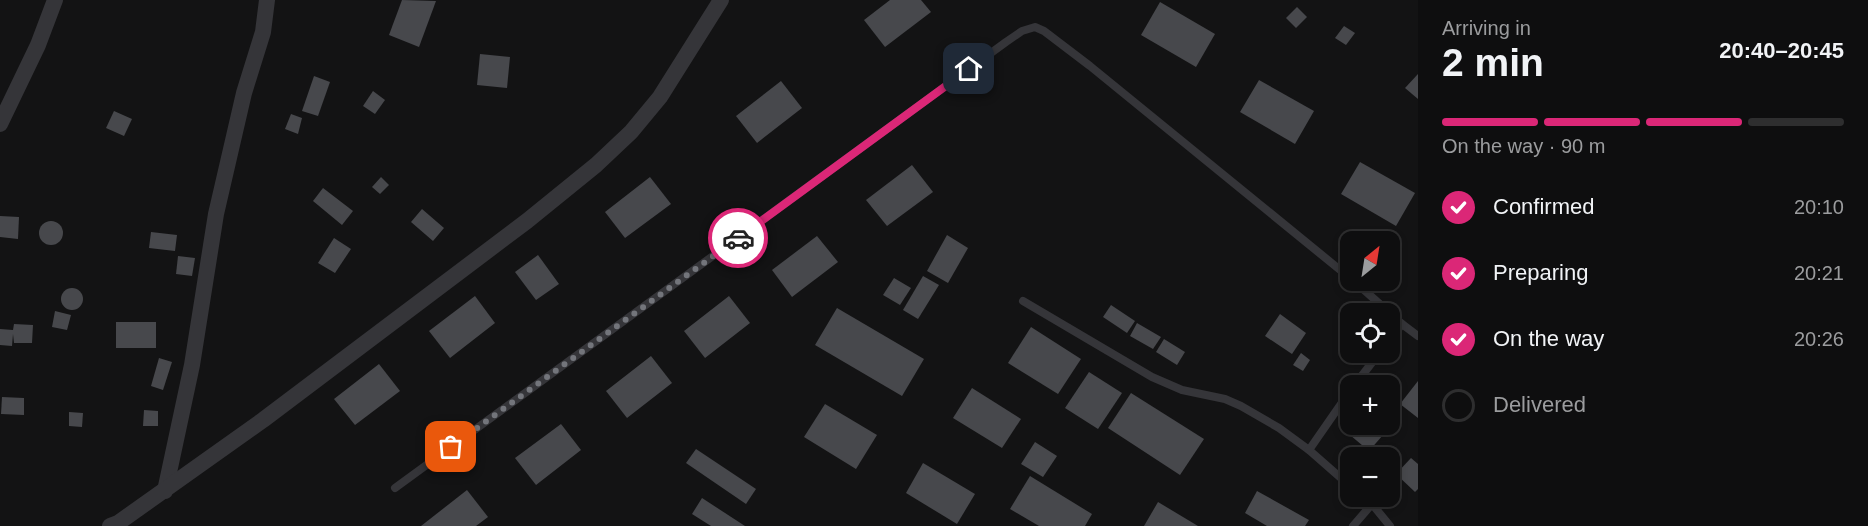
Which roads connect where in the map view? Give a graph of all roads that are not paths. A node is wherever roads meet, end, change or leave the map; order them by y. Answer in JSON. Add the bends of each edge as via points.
{"nodes":[{"id":1,"x":55,"y":0,"type":"edge"},
{"id":2,"x":267,"y":0,"type":"edge"},
{"id":3,"x":721,"y":0,"type":"edge"},
{"id":4,"x":0,"y":124,"type":"edge"},
{"id":5,"x":1340,"y":269,"type":"edge"},
{"id":6,"x":1365,"y":291,"type":"edge"},
{"id":7,"x":1023,"y":301,"type":"dead end"},
{"id":8,"x":1402,"y":324,"type":"junction"},
{"id":9,"x":1400,"y":327,"type":"edge"},
{"id":10,"x":1418,"y":336,"type":"edge"},
{"id":11,"x":1372,"y":363,"type":"edge"},
{"id":12,"x":1362,"y":375,"type":"edge"},
{"id":13,"x":1340,"y":405,"type":"edge"},
{"id":14,"x":1309,"y":450,"type":"junction"},
{"id":15,"x":1340,"y":477,"type":"edge"},
{"id":16,"x":395,"y":488,"type":"dead end"},
{"id":17,"x":165,"y":491,"type":"junction"},
{"id":18,"x":1369,"y":507,"type":"edge"},
{"id":19,"x":1374,"y":507,"type":"edge"},
{"id":20,"x":110,"y":526,"type":"edge"},
{"id":21,"x":1353,"y":526,"type":"edge"},
{"id":22,"x":1390,"y":526,"type":"edge"}],
"edges":[{"from":1,"to":4,"type":"street"},
{"from":2,"to":17,"type":"street","via":[[263,32],[244,93],[216,214],[192,365]]},
{"from":3,"to":17,"type":"street","via":[[660,97],[596,165],[527,221]]},
{"from":5,"to":16,"type":"lane","via":[[1090,66],[1035,27],[1006,42]]},
{"from":6,"to":8,"type":"lane"},
{"from":7,"to":14,"type":"lane","via":[[1152,377],[1182,390],[1241,406]]},
{"from":8,"to":9,"type":"lane"},
{"from":8,"to":10,"type":"lane"},
{"from":11,"to":12,"type":"lane"},
{"from":13,"to":14,"type":"lane"},
{"from":14,"to":15,"type":"lane"},
{"from":17,"to":20,"type":"street"},
{"from":18,"to":21,"type":"lane"},
{"from":19,"to":22,"type":"lane"}]}
